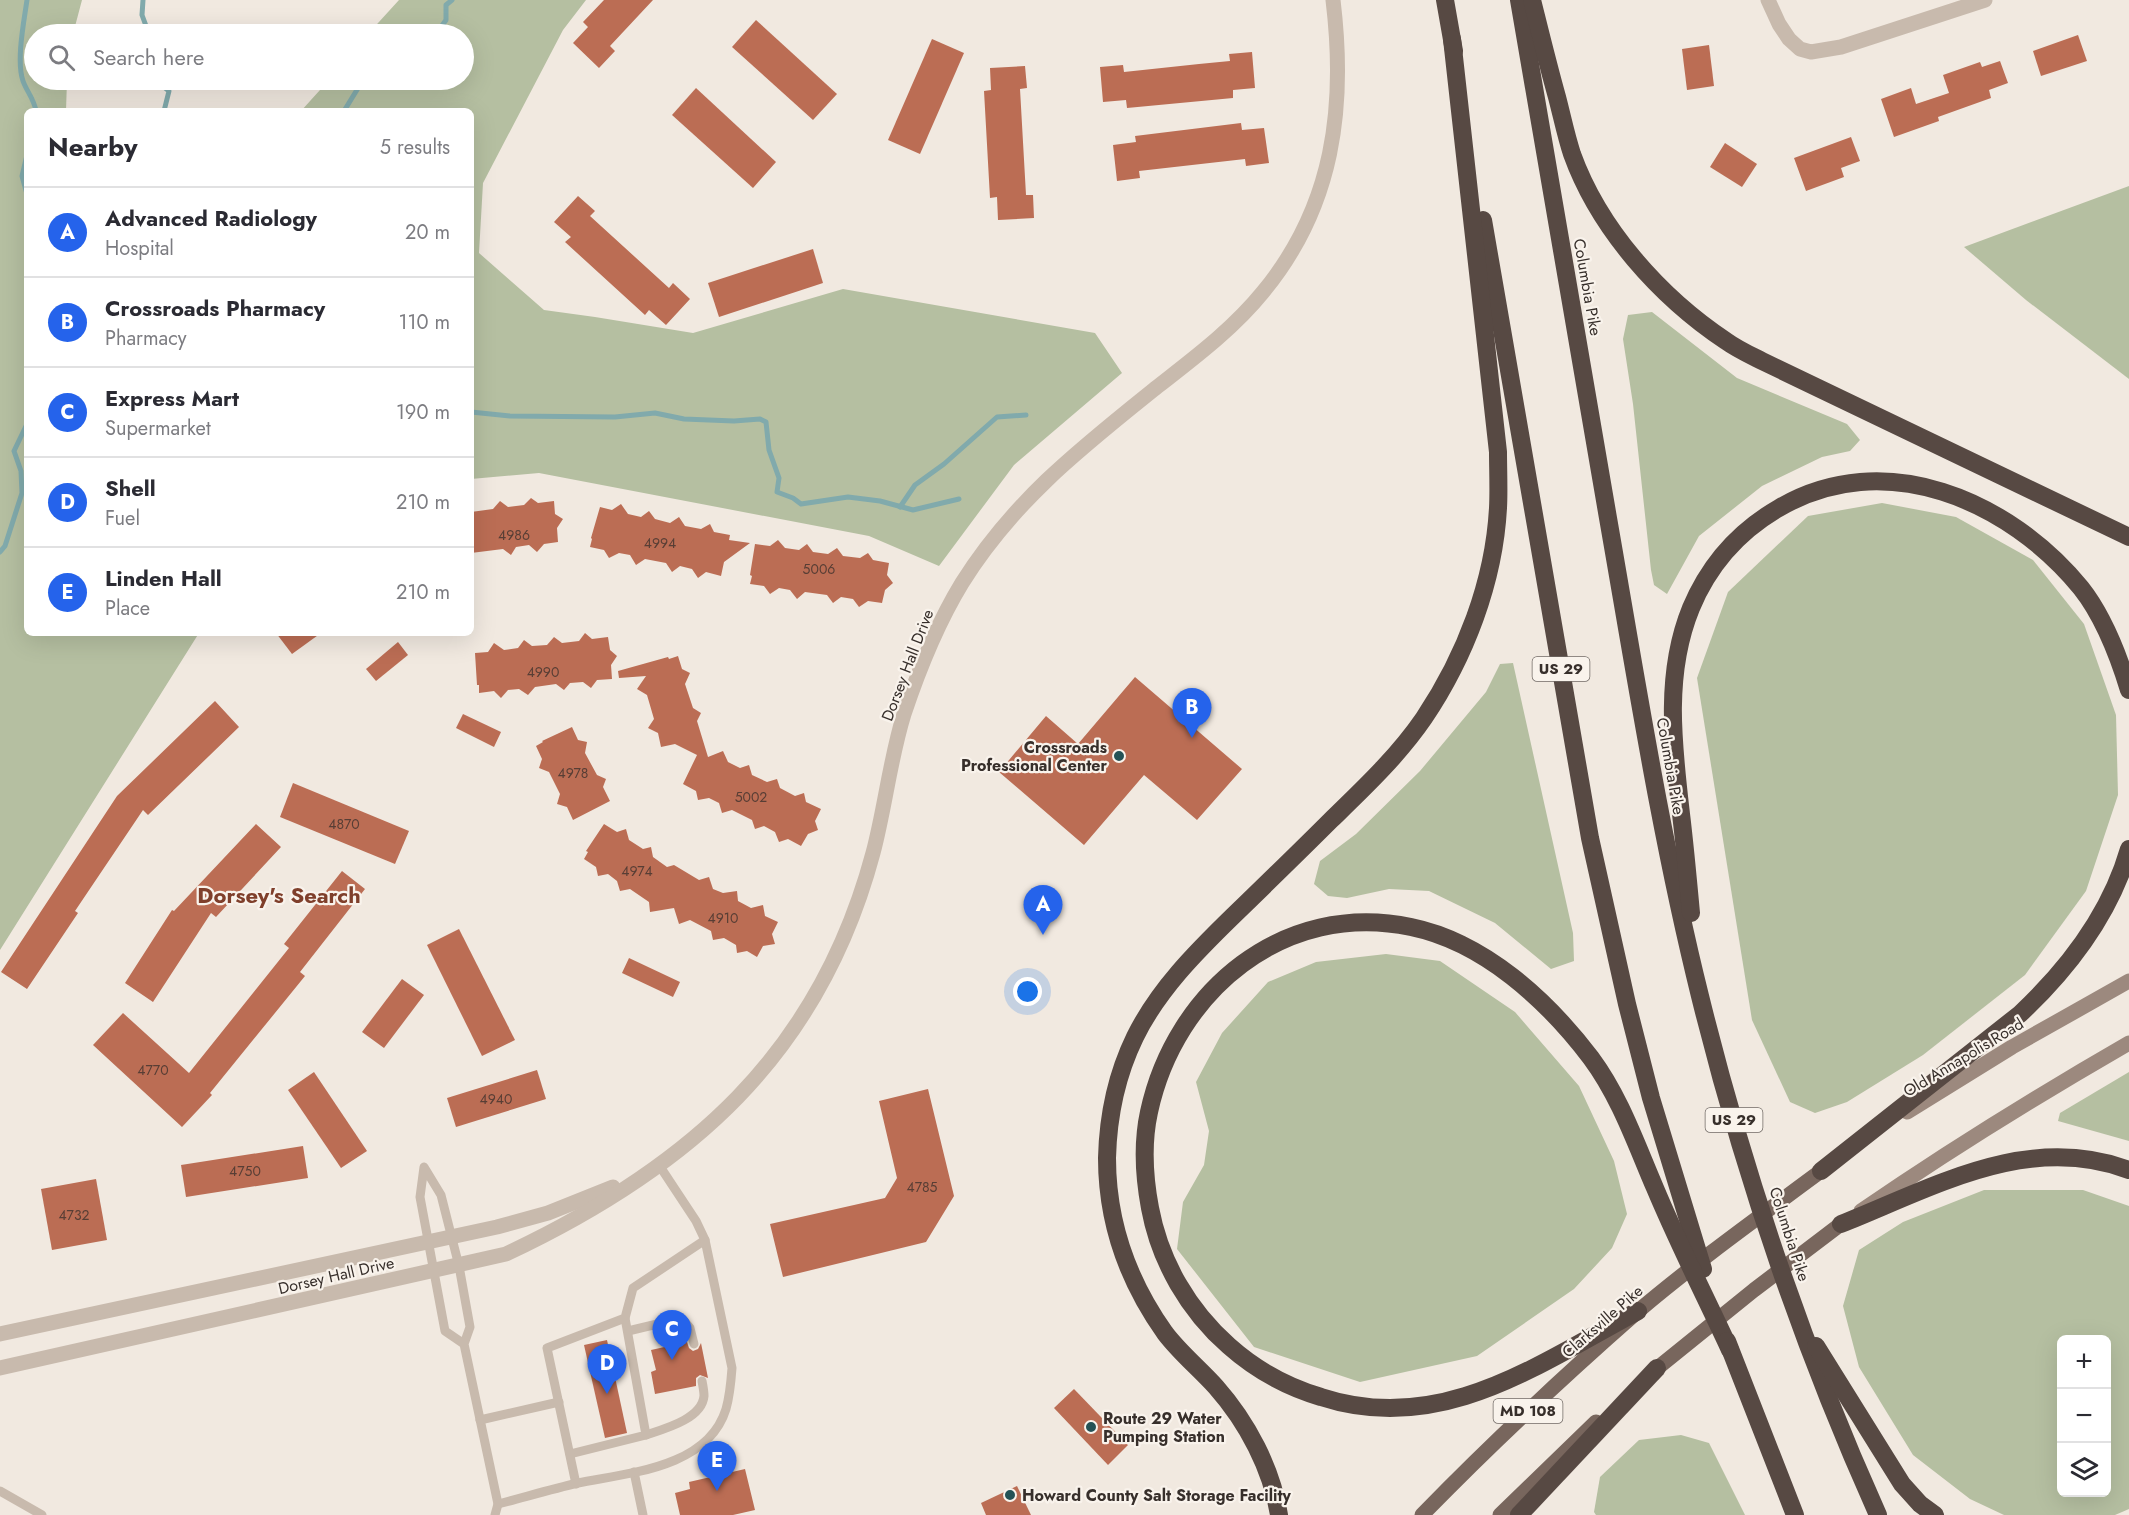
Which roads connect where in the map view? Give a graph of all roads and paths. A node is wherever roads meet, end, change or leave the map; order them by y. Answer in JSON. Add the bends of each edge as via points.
{"nodes":[{"id":1,"x":1333,"y":0,"type":"edge"},
{"id":2,"x":1445,"y":0,"type":"edge"},
{"id":3,"x":1519,"y":0,"type":"edge"},
{"id":4,"x":1532,"y":0,"type":"edge"},
{"id":5,"x":1768,"y":0,"type":"edge"},
{"id":6,"x":1985,"y":0,"type":"edge"},
{"id":7,"x":1452,"y":39,"type":"junction"},
{"id":8,"x":2129,"y":537,"type":"edge"},
{"id":9,"x":2129,"y":690,"type":"edge"},
{"id":10,"x":2129,"y":849,"type":"edge"},
{"id":11,"x":2129,"y":981,"type":"edge"},
{"id":12,"x":1700,"y":996,"type":"junction"},
{"id":13,"x":2129,"y":1043,"type":"edge"},
{"id":14,"x":659,"y":1165,"type":"junction"},
{"id":15,"x":2129,"y":1170,"type":"edge"},
{"id":16,"x":1821,"y":1171,"type":"junction"},
{"id":17,"x":1841,"y":1224,"type":"junction"},
{"id":18,"x":452,"y":1237,"type":"junction"},
{"id":19,"x":705,"y":1240,"type":"junction"},
{"id":20,"x":427,"y":1242,"type":"junction"},
{"id":21,"x":459,"y":1266,"type":"junction"},
{"id":22,"x":434,"y":1272,"type":"junction"},
{"id":23,"x":1794,"y":1309,"type":"junction"},
{"id":24,"x":1638,"y":1311,"type":"junction"},
{"id":25,"x":625,"y":1318,"type":"junction"},
{"id":26,"x":628,"y":1332,"type":"junction"},
{"id":27,"x":0,"y":1334,"type":"edge"},
{"id":28,"x":464,"y":1344,"type":"junction"},
{"id":29,"x":694,"y":1344,"type":"dead end"},
{"id":30,"x":1730,"y":1350,"type":"junction"},
{"id":31,"x":0,"y":1368,"type":"edge"},
{"id":32,"x":1657,"y":1368,"type":"junction"},
{"id":33,"x":702,"y":1381,"type":"dead end"},
{"id":34,"x":559,"y":1402,"type":"junction"},
{"id":35,"x":480,"y":1420,"type":"junction"},
{"id":36,"x":646,"y":1435,"type":"junction"},
{"id":37,"x":570,"y":1454,"type":"junction"},
{"id":38,"x":634,"y":1472,"type":"junction"},
{"id":39,"x":576,"y":1484,"type":"junction"},
{"id":40,"x":0,"y":1491,"type":"edge"},
{"id":41,"x":498,"y":1504,"type":"junction"},
{"id":42,"x":42,"y":1515,"type":"edge"},
{"id":43,"x":495,"y":1515,"type":"edge"},
{"id":44,"x":643,"y":1515,"type":"edge"},
{"id":45,"x":1279,"y":1515,"type":"edge"},
{"id":46,"x":1422,"y":1515,"type":"edge"},
{"id":47,"x":1500,"y":1515,"type":"edge"},
{"id":48,"x":1519,"y":1515,"type":"edge"},
{"id":49,"x":1795,"y":1515,"type":"edge"},
{"id":50,"x":1878,"y":1515,"type":"edge"},
{"id":51,"x":1935,"y":1515,"type":"edge"}],
"edges":[{"from":1,"to":14,"type":"street","name":"Dorsey Hall Drive","via":[[1338,40],[1337,112],[1326,172],[1304,229],[1264,291],[1238,319],[1071,456],[991,540],[936,632],[903,716],[873,853],[855,913],[824,981],[791,1035],[760,1074],[724,1113]]},
{"from":2,"to":7,"type":"highway","number":"US 29"},
{"from":3,"to":12,"type":"highway","name":"Columbia Pike","number":"US 29","via":[[1661,824]]},
{"from":4,"to":8,"type":"highway","via":[[1572,154],[1583,178],[1599,208],[1641,265],[1698,321],[1762,361]]},
{"from":5,"to":6,"type":"street","via":[[1789,39],[1800,49],[1811,52],[1841,47]]},
{"from":7,"to":30,"type":"highway","number":"US 29","via":[[1590,838],[1651,1098]]},
{"from":7,"to":45,"type":"highway","via":[[1497,452],[1498,509],[1481,599],[1446,682],[1399,750],[1215,933],[1148,1013],[1124,1064],[1109,1126],[1108,1186],[1114,1222],[1131,1275],[1167,1335],[1218,1389],[1240,1419],[1271,1480]]},
{"from":9,"to":12,"type":"highway","via":[[2109,634],[2082,590],[2037,544],[1981,507],[1934,488],[1864,481],[1814,491],[1751,525],[1713,567],[1692,608],[1683,629],[1673,698],[1673,742]]},
{"from":10,"to":16,"type":"highway","via":[[2115,891],[2098,922],[2047,989]]},
{"from":11,"to":16,"type":"main road","name":"Old Annapolis Road","number":"MD 108","via":[[1965,1076]]},
{"from":12,"to":23,"type":"highway","name":"Columbia Pike","number":"US 29","via":[[1745,1158]]},
{"from":13,"to":17,"type":"main road","number":"MD 108","via":[[1942,1155]]},
{"from":14,"to":18,"type":"street","name":"Dorsey Hall Drive","via":[[548,1213]]},
{"from":14,"to":19,"type":"lane"},
{"from":14,"to":21,"type":"street","name":"Dorsey Hall Drive","via":[[557,1230],[506,1254]]},
{"from":15,"to":17,"type":"highway","via":[[2086,1158],[2026,1158],[1944,1182]]},
{"from":16,"to":24,"type":"main road","name":"Clarksville Pike","number":"MD 108"},
{"from":17,"to":32,"type":"main road","number":"MD 108"},
{"from":18,"to":20,"type":"street","name":"Dorsey Hall Drive"},
{"from":18,"to":20,"type":"lane","via":[[441,1195],[424,1167],[420,1197]]},
{"from":18,"to":21,"type":"lane"},
{"from":19,"to":25,"type":"lane","via":[[633,1288]]},
{"from":19,"to":38,"type":"lane","via":[[732,1368],[725,1411],[716,1428],[687,1456]]},
{"from":20,"to":22,"type":"lane"},
{"from":20,"to":27,"type":"street","name":"Dorsey Hall Drive"},
{"from":21,"to":22,"type":"street","name":"Dorsey Hall Drive"},
{"from":21,"to":28,"type":"lane","via":[[470,1327]]},
{"from":22,"to":28,"type":"lane","via":[[445,1331]]},
{"from":22,"to":31,"type":"street","name":"Dorsey Hall Drive"},
{"from":23,"to":50,"type":"highway","name":"Columbia Pike","number":"US 29","via":[[1827,1399]]},
{"from":23,"to":51,"type":"highway","via":[[1884,1459],[1920,1504]]},
{"from":24,"to":30,"type":"highway","via":[[1511,1380],[1438,1405],[1380,1409],[1347,1406],[1267,1374],[1218,1337],[1183,1294],[1152,1221],[1144,1170],[1145,1141],[1153,1094],[1171,1046],[1199,1005],[1227,976],[1275,942],[1304,931],[1359,922],[1385,923],[1413,927],[1468,948],[1548,1007],[1593,1060],[1630,1126]]},
{"from":24,"to":46,"type":"main road","name":"Clarksville Pike","number":"MD 108","via":[[1484,1452]]},
{"from":25,"to":26,"type":"lane"},
{"from":25,"to":34,"type":"lane","via":[[547,1348]]},
{"from":26,"to":29,"type":"lane","via":[[684,1321]]},
{"from":26,"to":36,"type":"lane"},
{"from":28,"to":35,"type":"lane"},
{"from":30,"to":49,"type":"highway","number":"US 29"},
{"from":32,"to":47,"type":"main road","number":"MD 108","via":[[1582,1434]]},
{"from":32,"to":48,"type":"highway"},
{"from":33,"to":36,"type":"lane","via":[[704,1397],[698,1410],[674,1426]]},
{"from":34,"to":35,"type":"lane"},
{"from":34,"to":37,"type":"lane"},
{"from":35,"to":41,"type":"lane"},
{"from":36,"to":37,"type":"lane"},
{"from":37,"to":39,"type":"lane"},
{"from":38,"to":39,"type":"lane"},
{"from":38,"to":44,"type":"lane"},
{"from":39,"to":41,"type":"lane"},
{"from":40,"to":42,"type":"lane"},
{"from":41,"to":43,"type":"lane"}]}
